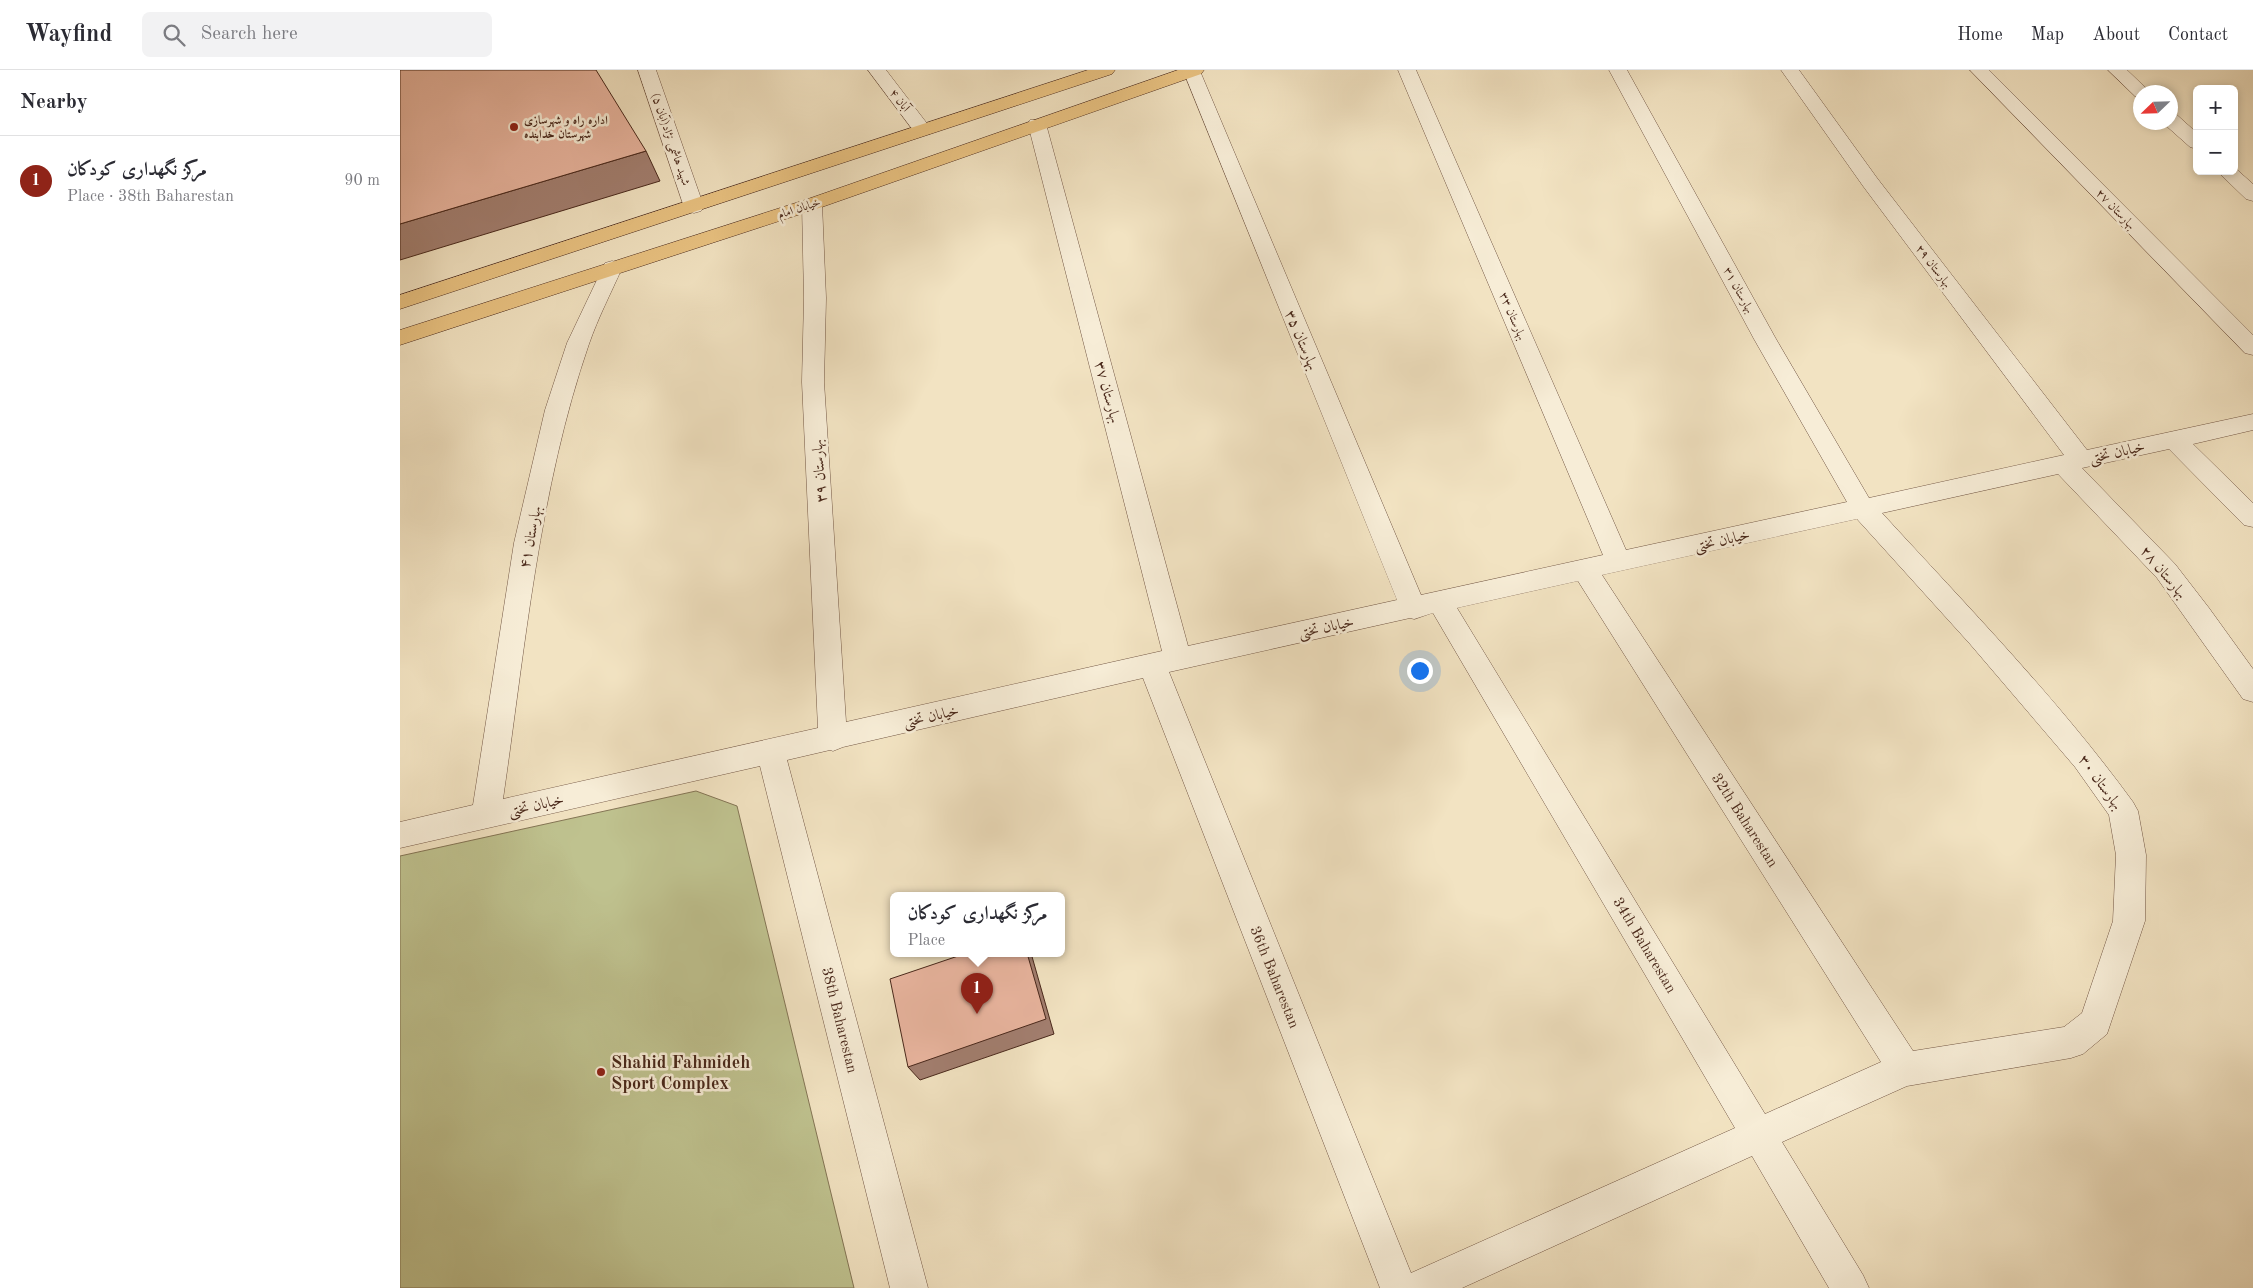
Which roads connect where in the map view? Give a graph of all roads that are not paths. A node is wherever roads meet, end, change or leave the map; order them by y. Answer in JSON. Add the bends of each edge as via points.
{"nodes":[{"id":1,"x":647,"y":70,"type":"edge"},
{"id":2,"x":877,"y":70,"type":"edge"},
{"id":3,"x":1106,"y":70,"type":"edge"},
{"id":4,"x":1407,"y":70,"type":"edge"},
{"id":5,"x":1618,"y":70,"type":"edge"},
{"id":6,"x":1790,"y":70,"type":"edge"},
{"id":7,"x":1979,"y":70,"type":"edge"},
{"id":8,"x":2117,"y":70,"type":"edge"},
{"id":9,"x":1193,"y":71,"type":"edge"},
{"id":10,"x":2133,"y":85,"type":"edge"},
{"id":11,"x":1037,"y":124,"type":"junction"},
{"id":12,"x":2178,"y":126,"type":"edge"},
{"id":13,"x":924,"y":130,"type":"junction"},
{"id":14,"x":2193,"y":139,"type":"edge"},
{"id":15,"x":2232,"y":175,"type":"edge"},
{"id":16,"x":2253,"y":195,"type":"edge"},
{"id":17,"x":812,"y":204,"type":"junction"},
{"id":18,"x":694,"y":207,"type":"junction"},
{"id":19,"x":505,"y":268,"type":"junction"},
{"id":20,"x":612,"y":268,"type":"junction"},
{"id":21,"x":400,"y":302,"type":"edge"},
{"id":22,"x":508,"y":302,"type":"junction"},
{"id":23,"x":400,"y":338,"type":"edge"},
{"id":24,"x":2253,"y":348,"type":"edge"},
{"id":25,"x":2253,"y":422,"type":"edge"},
{"id":26,"x":2174,"y":439,"type":"junction"},
{"id":27,"x":2072,"y":462,"type":"junction"},
{"id":28,"x":1863,"y":509,"type":"junction"},
{"id":29,"x":2253,"y":518,"type":"edge"},
{"id":30,"x":1619,"y":563,"type":"junction"},
{"id":31,"x":1585,"y":571,"type":"junction"},
{"id":32,"x":1427,"y":606,"type":"junction"},
{"id":33,"x":1165,"y":662,"type":"junction"},
{"id":34,"x":2253,"y":691,"type":"edge"},
{"id":35,"x":833,"y":738,"type":"junction"},
{"id":36,"x":771,"y":752,"type":"junction"},
{"id":37,"x":486,"y":816,"type":"junction"},
{"id":38,"x":400,"y":835,"type":"edge"},
{"id":39,"x":1905,"y":1069,"type":"junction"},
{"id":40,"x":1758,"y":1135,"type":"junction"},
{"id":41,"x":909,"y":1288,"type":"edge"},
{"id":42,"x":1399,"y":1288,"type":"edge"},
{"id":43,"x":1420,"y":1288,"type":"edge"},
{"id":44,"x":1850,"y":1288,"type":"edge"}],
"edges":[{"from":1,"to":18,"type":"street","name":"(آبان ۵)شهید هاشمی نژاد"},
{"from":2,"to":13,"type":"street","name":"آبان ۴"},
{"from":3,"to":13,"type":"main road"},
{"from":4,"to":30,"type":"street","name":"بهارستان ۳۳"},
{"from":5,"to":28,"type":"street","name":"بهارستان ۳۱","via":[[1765,339]]},
{"from":6,"to":27,"type":"street","name":"بهارستان ۲۹"},
{"from":7,"to":24,"type":"street","name":"بهارستان ۲۷"},
{"from":8,"to":10,"type":"street"},
{"from":9,"to":11,"type":"main road","name":"خیابان امام"},
{"from":9,"to":32,"type":"street","name":"بهارستان ۳۵"},
{"from":11,"to":17,"type":"main road","name":"خیابان امام"},
{"from":11,"to":33,"type":"street","name":"بهارستان ۳۷"},
{"from":12,"to":14,"type":"street"},
{"from":13,"to":18,"type":"main road"},
{"from":15,"to":16,"type":"street"},
{"from":17,"to":20,"type":"main road","name":"خیابان امام"},
{"from":17,"to":35,"type":"street","name":"بهارستان ۳۹","via":[[813,382]]},
{"from":18,"to":19,"type":"main road"},
{"from":19,"to":21,"type":"main road"},
{"from":19,"to":22,"type":"main road"},
{"from":20,"to":22,"type":"main road","name":"خیابان امام"},
{"from":20,"to":37,"type":"street","name":"بهارستان ۴۱","via":[[578,343],[557,410],[527,543]]},
{"from":22,"to":23,"type":"main road","name":"خیابان امام"},
{"from":25,"to":26,"type":"street","name":"خیابان تختی"},
{"from":26,"to":27,"type":"street","name":"خیابان تختی"},
{"from":26,"to":29,"type":"street"},
{"from":27,"to":28,"type":"street","name":"خیابان تختی"},
{"from":27,"to":34,"type":"street","name":"بهارستان ۲۸","via":[[2200,615]]},
{"from":28,"to":30,"type":"street","name":"خیابان تختی"},
{"from":28,"to":39,"type":"street","name":"بهارستان ۳۰","via":[[2085,758],[2123,812],[2131,855],[2128,921],[2095,1023],[2071,1042]]},
{"from":30,"to":31,"type":"street","name":"خیابان تختی"},
{"from":31,"to":32,"type":"street","name":"خیابان تختی"},
{"from":31,"to":39,"type":"street","name":"32th Baharestan"},
{"from":32,"to":33,"type":"street","name":"خیابان تختی"},
{"from":32,"to":40,"type":"street","name":"34th Baharestan"},
{"from":33,"to":35,"type":"street","name":"خیابان تختی"},
{"from":33,"to":42,"type":"street","name":"36th Baharestan"},
{"from":35,"to":36,"type":"street","name":"خیابان تختی"},
{"from":36,"to":37,"type":"street","name":"خیابان تختی"},
{"from":36,"to":41,"type":"street","name":"38th Baharestan"},
{"from":37,"to":38,"type":"street","name":"خیابان تختی"},
{"from":39,"to":40,"type":"street","name":"بهارستان ۳۰"},
{"from":40,"to":43,"type":"street","name":"بهارستان ۳۰"},
{"from":40,"to":44,"type":"street","name":"34th Baharestan"}]}
